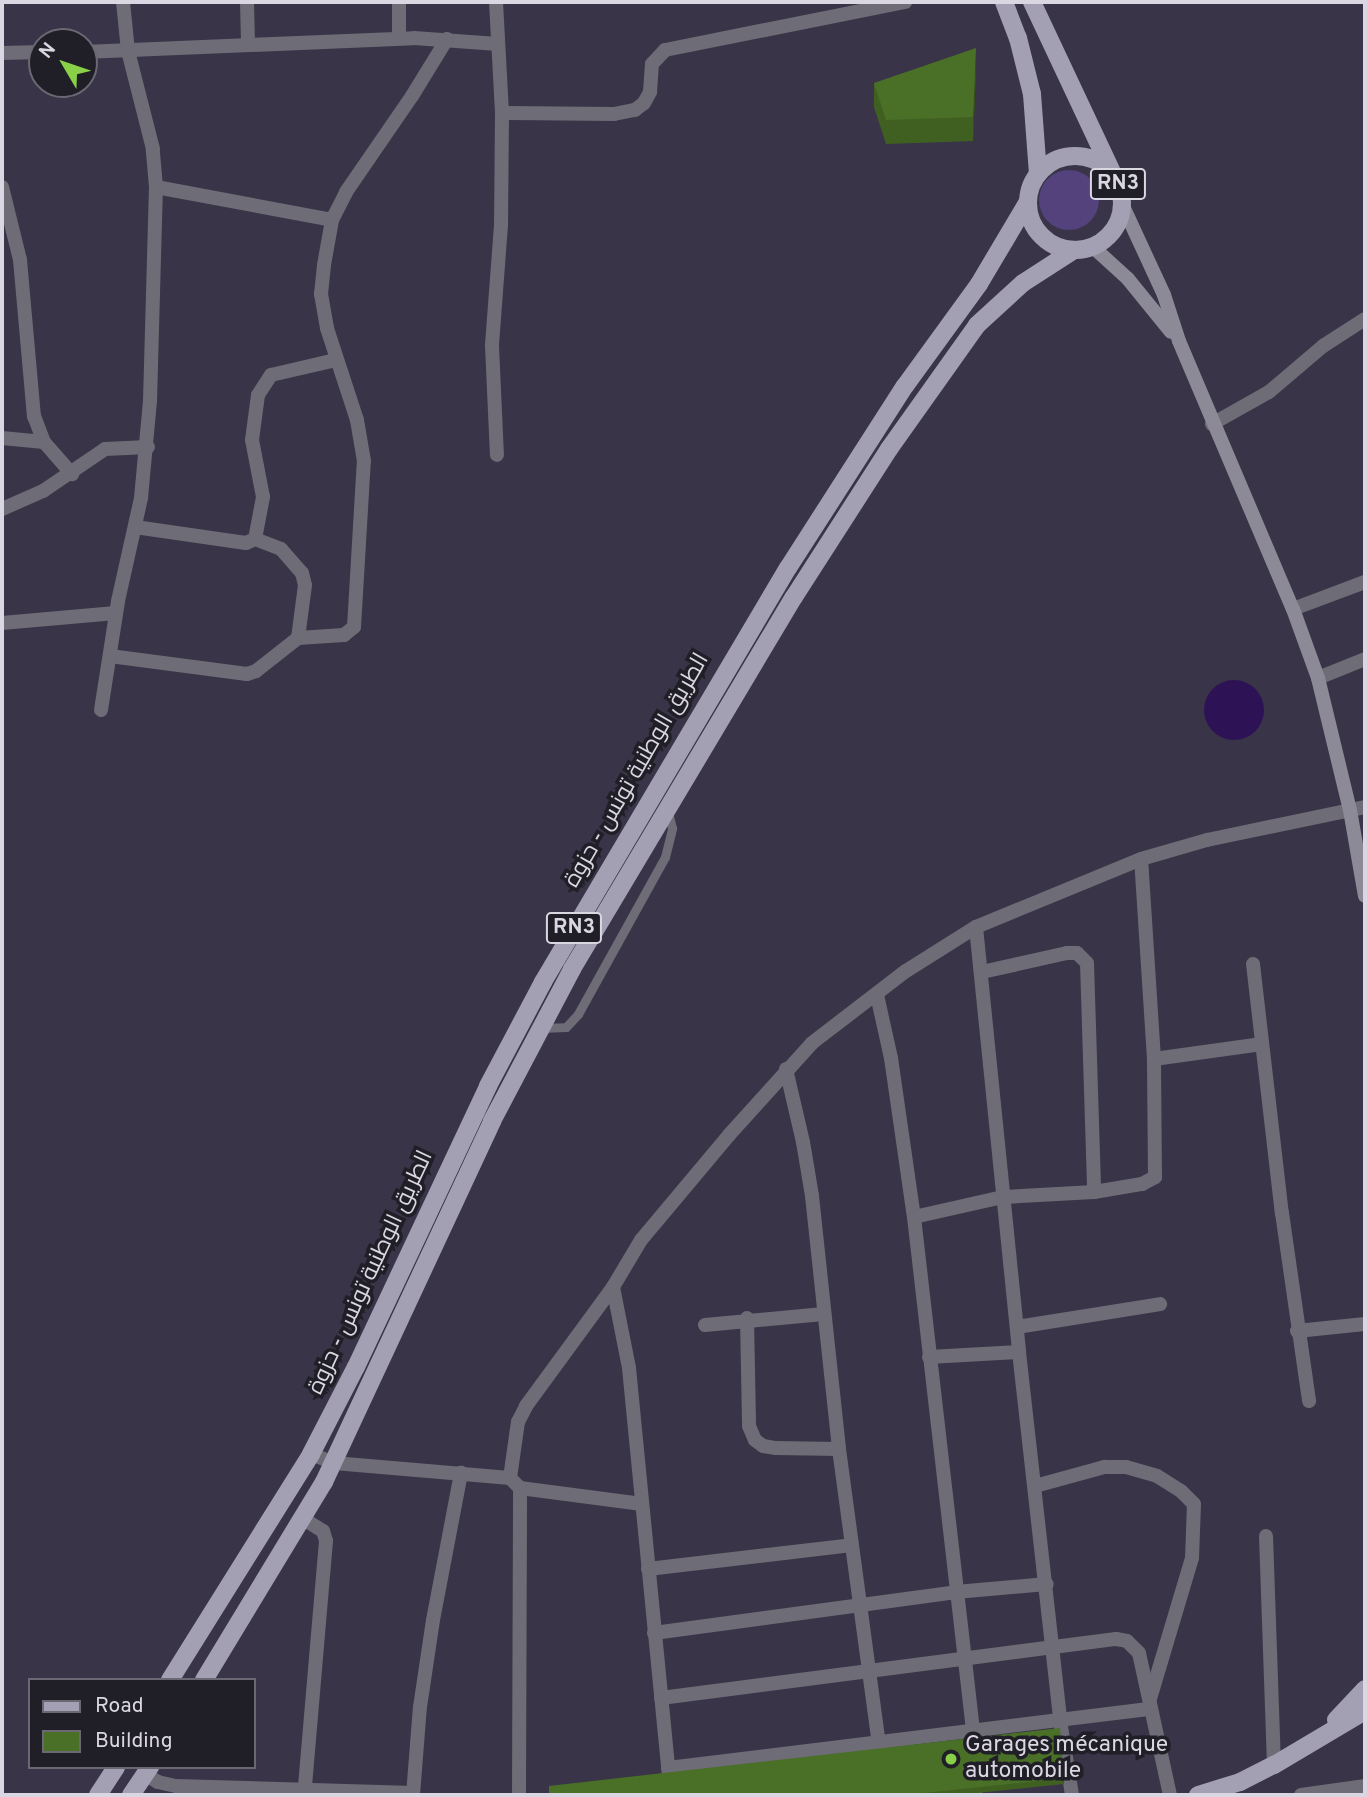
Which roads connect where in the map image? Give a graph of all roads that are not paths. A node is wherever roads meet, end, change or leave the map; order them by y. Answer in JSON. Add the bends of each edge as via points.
{"nodes":[{"id":1,"x":123,"y":2,"type":"edge"},
{"id":2,"x":247,"y":2,"type":"edge"},
{"id":3,"x":399,"y":2,"type":"edge"},
{"id":4,"x":496,"y":2,"type":"edge"},
{"id":5,"x":905,"y":2,"type":"edge"},
{"id":6,"x":1004,"y":2,"type":"edge"},
{"id":7,"x":1032,"y":2,"type":"edge"},
{"id":8,"x":399,"y":38,"type":"junction"},
{"id":9,"x":447,"y":39,"type":"junction"},
{"id":10,"x":248,"y":43,"type":"junction"},
{"id":11,"x":498,"y":44,"type":"junction"},
{"id":12,"x":128,"y":51,"type":"junction"},
{"id":13,"x":2,"y":52,"type":"edge"},
{"id":14,"x":28,"y":52,"type":"edge"},
{"id":15,"x":98,"y":52,"type":"edge"},
{"id":16,"x":502,"y":113,"type":"junction"},
{"id":17,"x":1038,"y":173,"type":"junction"},
{"id":18,"x":1114,"y":176,"type":"junction"},
{"id":19,"x":2,"y":187,"type":"edge"},
{"id":20,"x":156,"y":187,"type":"junction"},
{"id":21,"x":1027,"y":203,"type":"junction"},
{"id":22,"x":1122,"y":204,"type":"junction"},
{"id":23,"x":332,"y":220,"type":"junction"},
{"id":24,"x":1093,"y":247,"type":"junction"},
{"id":25,"x":1074,"y":250,"type":"junction"},
{"id":26,"x":1365,"y":319,"type":"edge"},
{"id":27,"x":1179,"y":341,"type":"junction"},
{"id":28,"x":336,"y":360,"type":"junction"},
{"id":29,"x":1212,"y":424,"type":"junction"},
{"id":30,"x":2,"y":438,"type":"edge"},
{"id":31,"x":44,"y":442,"type":"junction"},
{"id":32,"x":148,"y":447,"type":"junction"},
{"id":33,"x":497,"y":455,"type":"dead end"},
{"id":34,"x":72,"y":474,"type":"junction"},
{"id":35,"x":2,"y":509,"type":"edge"},
{"id":36,"x":135,"y":527,"type":"junction"},
{"id":37,"x":255,"y":539,"type":"junction"},
{"id":38,"x":1365,"y":582,"type":"edge"},
{"id":39,"x":1293,"y":609,"type":"junction"},
{"id":40,"x":116,"y":613,"type":"junction"},
{"id":41,"x":2,"y":623,"type":"edge"},
{"id":42,"x":298,"y":638,"type":"junction"},
{"id":43,"x":110,"y":656,"type":"junction"},
{"id":44,"x":1365,"y":659,"type":"edge"},
{"id":45,"x":1318,"y":678,"type":"junction"},
{"id":46,"x":101,"y":710,"type":"dead end"},
{"id":47,"x":694,"y":725,"type":"junction"},
{"id":48,"x":712,"y":734,"type":"junction"},
{"id":49,"x":667,"y":809,"type":"junction"},
{"id":50,"x":1358,"y":809,"type":"edge"},
{"id":51,"x":1142,"y":859,"type":"junction"},
{"id":52,"x":1365,"y":896,"type":"edge"},
{"id":53,"x":976,"y":928,"type":"junction"},
{"id":54,"x":1253,"y":964,"type":"dead end"},
{"id":55,"x":982,"y":972,"type":"junction"},
{"id":56,"x":877,"y":995,"type":"junction"},
{"id":57,"x":524,"y":1019,"type":"junction"},
{"id":58,"x":541,"y":1028,"type":"junction"},
{"id":59,"x":1262,"y":1044,"type":"junction"},
{"id":60,"x":1154,"y":1059,"type":"junction"},
{"id":61,"x":786,"y":1069,"type":"junction"},
{"id":62,"x":1094,"y":1192,"type":"junction"},
{"id":63,"x":1003,"y":1197,"type":"junction"},
{"id":64,"x":914,"y":1217,"type":"junction"},
{"id":65,"x":613,"y":1287,"type":"junction"},
{"id":66,"x":1160,"y":1304,"type":"dead end"},
{"id":67,"x":823,"y":1314,"type":"junction"},
{"id":68,"x":747,"y":1318,"type":"junction"},
{"id":69,"x":1365,"y":1324,"type":"edge"},
{"id":70,"x":705,"y":1325,"type":"dead end"},
{"id":71,"x":1017,"y":1327,"type":"junction"},
{"id":72,"x":1297,"y":1331,"type":"junction"},
{"id":73,"x":1019,"y":1352,"type":"junction"},
{"id":74,"x":929,"y":1357,"type":"junction"},
{"id":75,"x":1309,"y":1401,"type":"dead end"},
{"id":76,"x":839,"y":1449,"type":"junction"},
{"id":77,"x":311,"y":1454,"type":"junction"},
{"id":78,"x":334,"y":1463,"type":"junction"},
{"id":79,"x":461,"y":1473,"type":"junction"},
{"id":80,"x":515,"y":1483,"type":"junction"},
{"id":81,"x":1034,"y":1486,"type":"junction"},
{"id":82,"x":642,"y":1504,"type":"junction"},
{"id":83,"x":302,"y":1518,"type":"junction"},
{"id":84,"x":1266,"y":1536,"type":"dead end"},
{"id":85,"x":852,"y":1545,"type":"junction"},
{"id":86,"x":648,"y":1569,"type":"junction"},
{"id":87,"x":1047,"y":1584,"type":"junction"},
{"id":88,"x":956,"y":1592,"type":"junction"},
{"id":89,"x":861,"y":1605,"type":"junction"},
{"id":90,"x":654,"y":1633,"type":"junction"},
{"id":91,"x":1054,"y":1645,"type":"junction"},
{"id":92,"x":962,"y":1657,"type":"junction"},
{"id":93,"x":870,"y":1670,"type":"junction"},
{"id":94,"x":171,"y":1678,"type":"edge"},
{"id":95,"x":205,"y":1678,"type":"edge"},
{"id":96,"x":1365,"y":1689,"type":"edge"},
{"id":97,"x":661,"y":1698,"type":"junction"},
{"id":98,"x":1150,"y":1704,"type":"junction"},
{"id":99,"x":1365,"y":1711,"type":"edge"},
{"id":100,"x":1060,"y":1720,"type":"junction"},
{"id":101,"x":973,"y":1730,"type":"junction"},
{"id":102,"x":1324,"y":1733,"type":"junction"},
{"id":103,"x":880,"y":1742,"type":"junction"},
{"id":104,"x":1274,"y":1765,"type":"junction"},
{"id":105,"x":668,"y":1768,"type":"junction"},
{"id":106,"x":115,"y":1769,"type":"edge"},
{"id":107,"x":147,"y":1771,"type":"edge"},
{"id":108,"x":1365,"y":1786,"type":"edge"},
{"id":109,"x":305,"y":1788,"type":"junction"},
{"id":110,"x":413,"y":1794,"type":"edge"},
{"id":111,"x":98,"y":1795,"type":"edge"},
{"id":112,"x":131,"y":1795,"type":"edge"},
{"id":113,"x":519,"y":1795,"type":"edge"},
{"id":114,"x":671,"y":1795,"type":"edge"},
{"id":115,"x":886,"y":1795,"type":"edge"},
{"id":116,"x":975,"y":1795,"type":"edge"},
{"id":117,"x":1072,"y":1795,"type":"edge"},
{"id":118,"x":1170,"y":1795,"type":"edge"},
{"id":119,"x":1199,"y":1795,"type":"edge"},
{"id":120,"x":1301,"y":1795,"type":"edge"}],
"edges":[{"from":1,"to":12,"type":"street"},
{"from":2,"to":10,"type":"street"},
{"from":3,"to":8,"type":"street"},
{"from":4,"to":11,"type":"street"},
{"from":5,"to":16,"type":"street","via":[[665,50],[652,64],[650,92],[635,110],[614,114]]},
{"from":6,"to":17,"type":"main road","number":"RN3","via":[[1032,94]]},
{"from":7,"to":18,"type":"main road","number":"RN3"},
{"from":8,"to":9,"type":"street"},
{"from":8,"to":10,"type":"street"},
{"from":9,"to":11,"type":"street"},
{"from":9,"to":23,"type":"street"},
{"from":10,"to":12,"type":"street"},
{"from":11,"to":16,"type":"street"},
{"from":12,"to":15,"type":"street"},
{"from":12,"to":20,"type":"street","via":[[153,149]]},
{"from":13,"to":14,"type":"street"},
{"from":16,"to":33,"type":"street","via":[[501,225],[492,346]]},
{"from":17,"to":18,"type":"main road","number":"RN3","via":[[1059,158],[1086,156],[1102,163]]},
{"from":17,"to":21,"type":"main road","number":"RN3"},
{"from":18,"to":22,"type":"main road","number":"RN3"},
{"from":19,"to":31,"type":"street","via":[[20,260],[30,399]]},
{"from":20,"to":23,"type":"street"},
{"from":20,"to":32,"type":"street"},
{"from":21,"to":25,"type":"main road","via":[[1041,236],[1056,247]]},
{"from":21,"to":47,"type":"main road","name":"الطريق الوطنية تونس - حزوة","number":"RN3","via":[[979,284],[859,455]]},
{"from":22,"to":24,"type":"main road","number":"RN3","via":[[1114,230]]},
{"from":22,"to":27,"type":"street","via":[[1164,295]]},
{"from":23,"to":28,"type":"street","via":[[321,295]]},
{"from":24,"to":25,"type":"main road","number":"RN3"},
{"from":24,"to":27,"type":"street","via":[[1128,279]]},
{"from":25,"to":48,"type":"main road","name":"الطريق الوطنية تونس - حزوة","number":"RN3","via":[[998,304],[964,342],[858,496]]},
{"from":26,"to":29,"type":"street","via":[[1323,346],[1269,392]]},
{"from":27,"to":29,"type":"street"},
{"from":28,"to":37,"type":"street","via":[[271,375],[258,395],[253,440],[264,498]]},
{"from":28,"to":42,"type":"street","via":[[357,420],[364,461],[354,627],[344,635]]},
{"from":29,"to":39,"type":"street"},
{"from":30,"to":31,"type":"street"},
{"from":31,"to":34,"type":"street"},
{"from":32,"to":34,"type":"street","via":[[105,449]]},
{"from":32,"to":36,"type":"street"},
{"from":34,"to":35,"type":"street"},
{"from":36,"to":37,"type":"street","via":[[246,544]]},
{"from":36,"to":40,"type":"street"},
{"from":37,"to":42,"type":"street","via":[[281,549],[302,573],[305,585]]},
{"from":38,"to":39,"type":"street"},
{"from":39,"to":45,"type":"street"},
{"from":40,"to":41,"type":"street"},
{"from":40,"to":43,"type":"street"},
{"from":42,"to":43,"type":"street","via":[[247,674]]},
{"from":43,"to":46,"type":"street"},
{"from":44,"to":45,"type":"street"},
{"from":45,"to":50,"type":"street"},
{"from":47,"to":48,"type":"main road"},
{"from":47,"to":57,"type":"main road","name":"الطريق الوطنية تونس - حزوة","number":"RN3"},
{"from":48,"to":49,"type":"main road","name":"الطريق الوطنية تونس - حزوة","number":"RN3"},
{"from":49,"to":58,"type":"main road","name":"الطريق الوطنية تونس - حزوة","number":"RN3"},
{"from":49,"to":58,"type":"lane","via":[[672,828],[665,857],[578,1014],[566,1027]]},
{"from":50,"to":51,"type":"street","via":[[1207,840]]},
{"from":50,"to":52,"type":"street"},
{"from":51,"to":53,"type":"street"},
{"from":51,"to":60,"type":"street"},
{"from":53,"to":55,"type":"street"},
{"from":53,"to":56,"type":"street","via":[[906,971]]},
{"from":54,"to":59,"type":"street"},
{"from":55,"to":62,"type":"street","via":[[1067,953],[1077,953],[1087,963]]},
{"from":55,"to":63,"type":"street"},
{"from":56,"to":61,"type":"street","via":[[812,1043]]},
{"from":56,"to":64,"type":"street"},
{"from":57,"to":58,"type":"lane"},
{"from":57,"to":77,"type":"main road","name":"الطريق الوطنية تونس - حزوة","number":"RN3"},
{"from":58,"to":78,"type":"main road","name":"الطريق الوطنية تونس - حزوة","number":"RN3","via":[[492,1121]]},
{"from":59,"to":60,"type":"street"},
{"from":59,"to":72,"type":"street"},
{"from":60,"to":62,"type":"street","via":[[1155,1177],[1150,1182]]},
{"from":61,"to":65,"type":"street","via":[[641,1240]]},
{"from":61,"to":67,"type":"street","via":[[807,1169]]},
{"from":62,"to":63,"type":"street"},
{"from":63,"to":64,"type":"street"},
{"from":63,"to":71,"type":"street"},
{"from":64,"to":74,"type":"street"},
{"from":65,"to":80,"type":"street","via":[[526,1406],[513,1442]]},
{"from":65,"to":82,"type":"street","via":[[629,1368]]},
{"from":66,"to":71,"type":"street"},
{"from":67,"to":68,"type":"street"},
{"from":67,"to":76,"type":"street"},
{"from":68,"to":70,"type":"street"},
{"from":68,"to":76,"type":"street","via":[[749,1426],[755,1440],[775,1448]]},
{"from":69,"to":72,"type":"street"},
{"from":71,"to":73,"type":"street"},
{"from":72,"to":75,"type":"street"},
{"from":73,"to":74,"type":"street"},
{"from":73,"to":81,"type":"street"},
{"from":74,"to":88,"type":"street"},
{"from":76,"to":85,"type":"street"},
{"from":77,"to":78,"type":"street"},
{"from":77,"to":94,"type":"main road","name":"الطريق الوطنية تونس - حزوة","number":"RN3"},
{"from":78,"to":79,"type":"street"},
{"from":78,"to":83,"type":"main road","name":"الطريق الوطنية تونس - حزوة","number":"RN3"},
{"from":79,"to":80,"type":"street"},
{"from":79,"to":110,"type":"street","via":[[431,1633]]},
{"from":80,"to":82,"type":"street"},
{"from":80,"to":113,"type":"street"},
{"from":81,"to":87,"type":"street"},
{"from":81,"to":98,"type":"street","via":[[1104,1467],[1126,1467],[1157,1476],[1194,1504],[1192,1558]]},
{"from":82,"to":86,"type":"street"},
{"from":83,"to":95,"type":"main road","name":"الطريق الوطنية تونس - حزوة","number":"RN3"},
{"from":83,"to":109,"type":"street","via":[[323,1531],[326,1541]]},
{"from":84,"to":104,"type":"street"},
{"from":85,"to":86,"type":"street"},
{"from":85,"to":89,"type":"street"},
{"from":86,"to":90,"type":"street"},
{"from":87,"to":88,"type":"street"},
{"from":87,"to":91,"type":"street"},
{"from":88,"to":89,"type":"street"},
{"from":88,"to":92,"type":"street"},
{"from":89,"to":90,"type":"street"},
{"from":89,"to":93,"type":"street"},
{"from":90,"to":97,"type":"street"},
{"from":91,"to":92,"type":"street"},
{"from":91,"to":98,"type":"street","via":[[1127,1641],[1139,1653]]},
{"from":91,"to":100,"type":"street"},
{"from":92,"to":93,"type":"street"},
{"from":92,"to":101,"type":"street"},
{"from":93,"to":97,"type":"street"},
{"from":93,"to":103,"type":"street"},
{"from":96,"to":102,"type":"main road"},
{"from":97,"to":105,"type":"street"},
{"from":98,"to":100,"type":"street"},
{"from":98,"to":118,"type":"street"},
{"from":99,"to":102,"type":"main road"},
{"from":100,"to":101,"type":"street"},
{"from":100,"to":117,"type":"street"},
{"from":101,"to":103,"type":"street"},
{"from":101,"to":116,"type":"street"},
{"from":102,"to":104,"type":"main road"},
{"from":103,"to":105,"type":"street"},
{"from":103,"to":115,"type":"street"},
{"from":104,"to":119,"type":"main road"},
{"from":105,"to":114,"type":"street"},
{"from":106,"to":111,"type":"main road"},
{"from":107,"to":109,"type":"street","via":[[167,1785]]},
{"from":107,"to":112,"type":"main road"},
{"from":108,"to":120,"type":"street"},
{"from":109,"to":110,"type":"street"}]}
